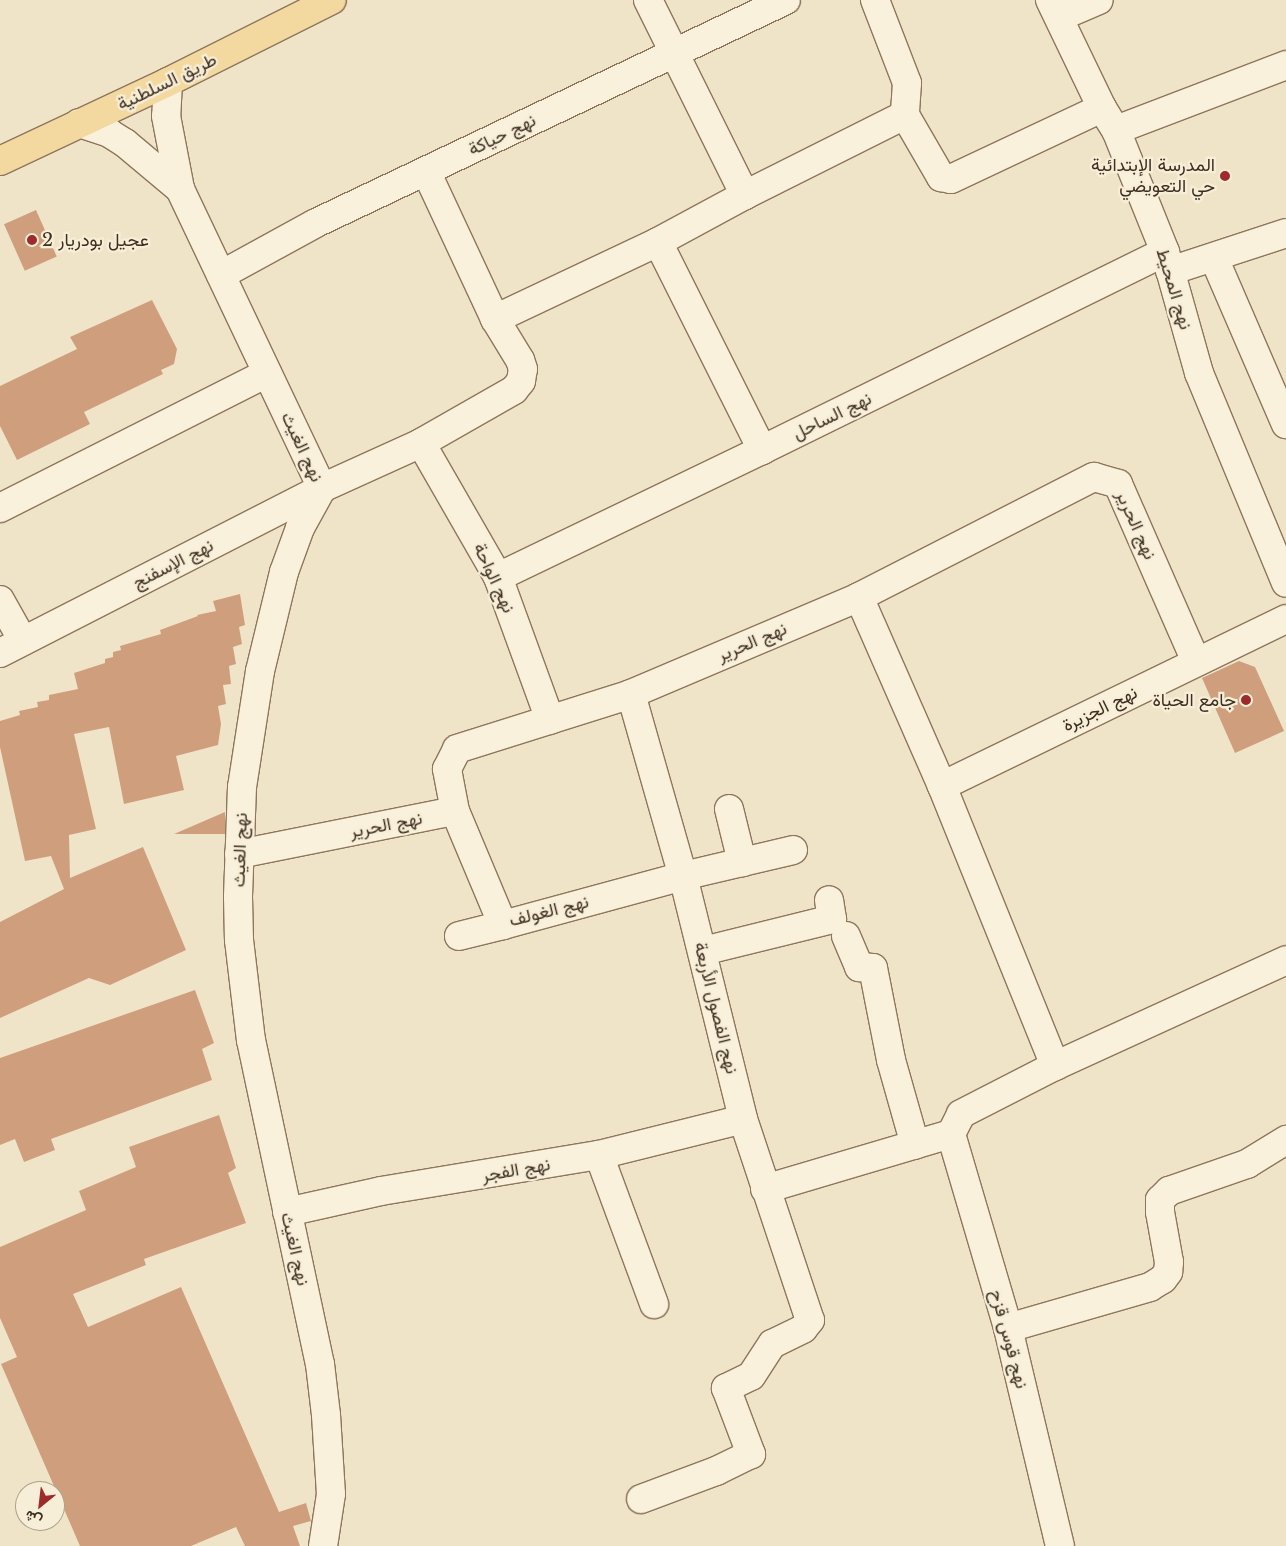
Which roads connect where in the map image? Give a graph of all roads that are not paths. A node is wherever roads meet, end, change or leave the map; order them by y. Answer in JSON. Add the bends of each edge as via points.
{"nodes":[{"id":1,"x":332,"y":0,"type":"edge"},
{"id":2,"x":648,"y":0,"type":"edge"},
{"id":3,"x":786,"y":0,"type":"edge"},
{"id":4,"x":875,"y":0,"type":"edge"},
{"id":5,"x":1099,"y":0,"type":"edge"},
{"id":6,"x":1054,"y":8,"type":"edge"},
{"id":7,"x":675,"y":51,"type":"junction"},
{"id":8,"x":1286,"y":65,"type":"edge"},
{"id":9,"x":168,"y":82,"type":"junction"},
{"id":10,"x":905,"y":115,"type":"junction"},
{"id":11,"x":1109,"y":119,"type":"junction"},
{"id":12,"x":80,"y":123,"type":"junction"},
{"id":13,"x":0,"y":161,"type":"edge"},
{"id":14,"x":426,"y":171,"type":"junction"},
{"id":15,"x":180,"y":189,"type":"junction"},
{"id":16,"x":745,"y":195,"type":"junction"},
{"id":17,"x":1286,"y":233,"type":"edge"},
{"id":18,"x":658,"y":242,"type":"junction"},
{"id":19,"x":1214,"y":258,"type":"junction"},
{"id":20,"x":1167,"y":262,"type":"junction"},
{"id":21,"x":221,"y":275,"type":"junction"},
{"id":22,"x":495,"y":319,"type":"junction"},
{"id":23,"x":267,"y":373,"type":"junction"},
{"id":24,"x":1286,"y":424,"type":"edge"},
{"id":25,"x":421,"y":444,"type":"junction"},
{"id":26,"x":762,"y":450,"type":"junction"},
{"id":27,"x":322,"y":488,"type":"junction"},
{"id":28,"x":0,"y":508,"type":"edge"},
{"id":29,"x":498,"y":577,"type":"junction"},
{"id":30,"x":1286,"y":583,"type":"edge"},
{"id":31,"x":858,"y":597,"type":"junction"},
{"id":32,"x":0,"y":600,"type":"edge"},
{"id":33,"x":1286,"y":619,"type":"edge"},
{"id":34,"x":12,"y":647,"type":"edge"},
{"id":35,"x":1196,"y":662,"type":"junction"},
{"id":36,"x":631,"y":694,"type":"junction"},
{"id":37,"x":550,"y":720,"type":"junction"},
{"id":38,"x":942,"y":786,"type":"junction"},
{"id":39,"x":729,"y":809,"type":"dead end"},
{"id":40,"x":455,"y":812,"type":"junction"},
{"id":41,"x":793,"y":850,"type":"dead end"},
{"id":42,"x":239,"y":854,"type":"junction"},
{"id":43,"x":742,"y":862,"type":"junction"},
{"id":44,"x":683,"y":876,"type":"junction"},
{"id":45,"x":830,"y":900,"type":"dead end"},
{"id":46,"x":503,"y":925,"type":"junction"},
{"id":47,"x":459,"y":936,"type":"dead end"},
{"id":48,"x":846,"y":936,"type":"dead end"},
{"id":49,"x":702,"y":951,"type":"junction"},
{"id":50,"x":1286,"y":960,"type":"edge"},
{"id":51,"x":1055,"y":1066,"type":"junction"},
{"id":52,"x":743,"y":1119,"type":"junction"},
{"id":53,"x":952,"y":1134,"type":"junction"},
{"id":54,"x":1286,"y":1140,"type":"edge"},
{"id":55,"x":915,"y":1145,"type":"junction"},
{"id":56,"x":600,"y":1155,"type":"junction"},
{"id":57,"x":765,"y":1189,"type":"junction"},
{"id":58,"x":287,"y":1212,"type":"junction"},
{"id":59,"x":654,"y":1304,"type":"dead end"},
{"id":60,"x":1008,"y":1328,"type":"junction"},
{"id":61,"x":641,"y":1500,"type":"dead end"},
{"id":62,"x":323,"y":1546,"type":"edge"},
{"id":63,"x":1060,"y":1546,"type":"edge"}],
"edges":[{"from":1,"to":9,"type":"main road","name":"طريق السلطنية"},
{"from":2,"to":7,"type":"street"},
{"from":3,"to":7,"type":"street","name":"نهج حياكة"},
{"from":4,"to":10,"type":"street","via":[[907,83]]},
{"from":5,"to":6,"type":"street"},
{"from":6,"to":11,"type":"street","name":"نهج المحيط"},
{"from":7,"to":14,"type":"street","name":"نهج حياكة"},
{"from":7,"to":16,"type":"street"},
{"from":8,"to":11,"type":"street"},
{"from":9,"to":12,"type":"main road","name":"طريق السلطنية"},
{"from":9,"to":15,"type":"street","name":"نهج الغيث","via":[[166,116]]},
{"from":10,"to":11,"type":"street","via":[[938,174],[951,179]]},
{"from":10,"to":16,"type":"street"},
{"from":11,"to":20,"type":"street","name":"نهج المحيط"},
{"from":12,"to":13,"type":"main road","name":"طريق السلطنية"},
{"from":12,"to":15,"type":"street","name":"نهج الغيث","via":[[109,133],[125,143]]},
{"from":14,"to":21,"type":"street","name":"نهج حياكة","via":[[316,223]]},
{"from":14,"to":22,"type":"street"},
{"from":15,"to":21,"type":"street","name":"نهج الغيث"},
{"from":16,"to":18,"type":"street"},
{"from":17,"to":19,"type":"street","name":"نهج الساحل"},
{"from":18,"to":22,"type":"street"},
{"from":18,"to":26,"type":"street"},
{"from":19,"to":20,"type":"street","name":"نهج الساحل"},
{"from":19,"to":24,"type":"street"},
{"from":20,"to":26,"type":"street","name":"نهج الساحل"},
{"from":20,"to":30,"type":"street","name":"نهج المحيط","via":[[1199,373]]},
{"from":21,"to":23,"type":"street","name":"نهج الغيث"},
{"from":22,"to":25,"type":"street","name":"نهج الإسفنج","via":[[520,360],[522,381],[514,390]]},
{"from":23,"to":27,"type":"street","name":"نهج الغيث"},
{"from":23,"to":28,"type":"street"},
{"from":25,"to":27,"type":"street","name":"نهج الإسفنج"},
{"from":25,"to":29,"type":"street","name":"نهج الواحة"},
{"from":26,"to":29,"type":"street","name":"نهج الساحل"},
{"from":27,"to":34,"type":"street","name":"نهج الإسفنج"},
{"from":27,"to":42,"type":"street","name":"نهج الغيث","via":[[300,528],[273,614],[248,743]]},
{"from":29,"to":37,"type":"street","name":"نهج الواحة"},
{"from":31,"to":35,"type":"street","name":"نهج الحرير","via":[[1094,477],[1118,484]]},
{"from":31,"to":36,"type":"street","name":"نهج الحرير"},
{"from":31,"to":38,"type":"street"},
{"from":32,"to":34,"type":"street","name":"نهج الإسفنج"},
{"from":33,"to":35,"type":"street","name":"نهج الجزيرة"},
{"from":35,"to":38,"type":"street","name":"نهج الجزيرة"},
{"from":36,"to":37,"type":"street","name":"نهج الحرير"},
{"from":36,"to":44,"type":"street","name":"نهج الفصول الأربعة"},
{"from":37,"to":40,"type":"street","name":"نهج الحرير","via":[[456,750],[447,770]]},
{"from":38,"to":51,"type":"street"},
{"from":39,"to":43,"type":"street"},
{"from":40,"to":42,"type":"street","name":"نهج الحرير"},
{"from":40,"to":46,"type":"street","name":"نهج الغولف"},
{"from":41,"to":43,"type":"street","name":"نهج الغولف"},
{"from":42,"to":58,"type":"street","name":"نهج الغيث","via":[[239,940],[244,992]]},
{"from":43,"to":44,"type":"street","name":"نهج الغولف"},
{"from":44,"to":46,"type":"street","name":"نهج الغولف"},
{"from":44,"to":49,"type":"street","name":"نهج الفصول الأربعة"},
{"from":45,"to":49,"type":"street","via":[[832,919]]},
{"from":46,"to":47,"type":"street"},
{"from":48,"to":55,"type":"street","via":[[859,967],[873,968],[891,1060]]},
{"from":49,"to":52,"type":"street","name":"نهج الفصول الأربعة"},
{"from":50,"to":51,"type":"street"},
{"from":51,"to":53,"type":"street","via":[[962,1114]]},
{"from":52,"to":56,"type":"street","name":"نهج الفجر"},
{"from":52,"to":57,"type":"street","name":"نهج الفصول الأربعة"},
{"from":53,"to":55,"type":"street"},
{"from":53,"to":60,"type":"street","name":"نهج قوس قزح"},
{"from":54,"to":60,"type":"street","via":[[1246,1164],[1169,1191],[1160,1200],[1169,1262],[1163,1279],[1150,1286]]},
{"from":55,"to":57,"type":"street"},
{"from":56,"to":58,"type":"street","name":"نهج الفجر","via":[[381,1192]]},
{"from":56,"to":59,"type":"street"},
{"from":57,"to":61,"type":"street","name":"نهج الفصول الأربعة","via":[[810,1320],[804,1329],[772,1344],[752,1376],[726,1388],[751,1454]]},
{"from":58,"to":62,"type":"street","name":"نهج الغيث","via":[[320,1364],[326,1416],[331,1494]]},
{"from":60,"to":63,"type":"street","name":"نهج قوس قزح"}]}
